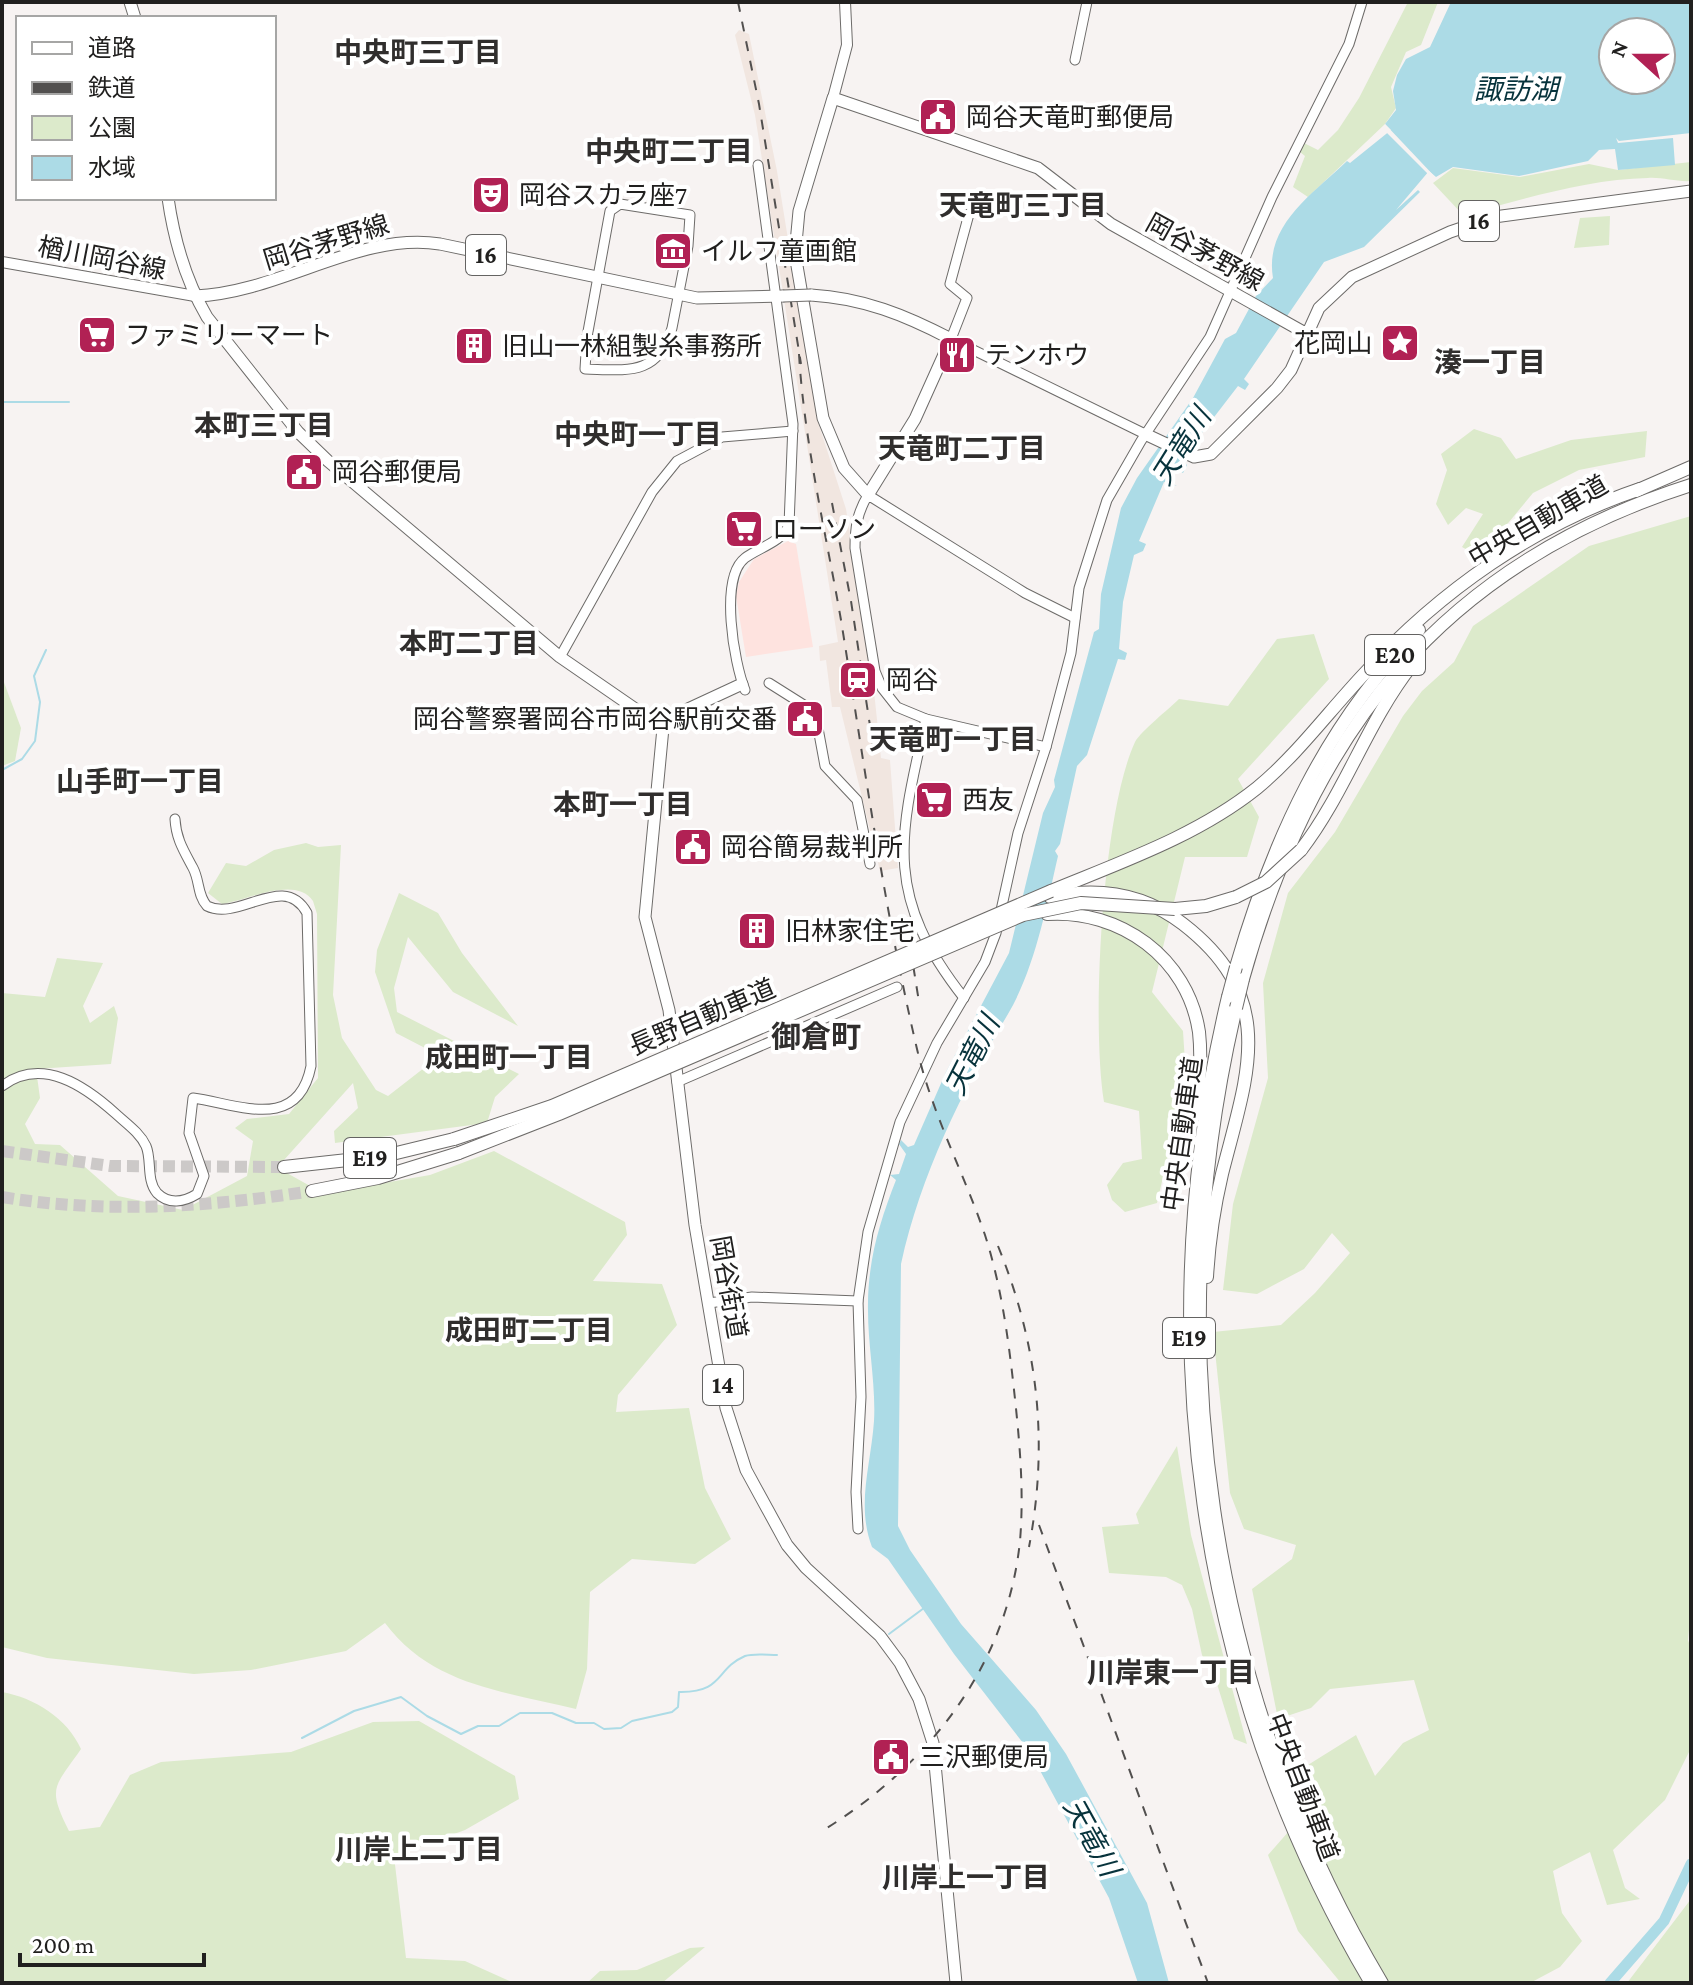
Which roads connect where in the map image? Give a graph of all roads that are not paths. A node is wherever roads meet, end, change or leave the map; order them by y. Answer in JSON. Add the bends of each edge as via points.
{"nodes":[{"id":1,"x":845,"y":2,"type":"edge"},
{"id":2,"x":1087,"y":2,"type":"edge"},
{"id":3,"x":1362,"y":2,"type":"edge"},
{"id":4,"x":1075,"y":60,"type":"dead end"},
{"id":5,"x":833,"y":98,"type":"junction"},
{"id":6,"x":758,"y":165,"type":"dead end"},
{"id":7,"x":1691,"y":191,"type":"edge"},
{"id":8,"x":168,"y":200,"type":"edge"},
{"id":9,"x":969,"y":214,"type":"dead end"},
{"id":10,"x":2,"y":262,"type":"edge"},
{"id":11,"x":599,"y":275,"type":"junction"},
{"id":12,"x":1234,"y":293,"type":"junction"},
{"id":13,"x":677,"y":294,"type":"junction"},
{"id":14,"x":195,"y":296,"type":"junction"},
{"id":15,"x":779,"y":296,"type":"junction"},
{"id":16,"x":1303,"y":332,"type":"junction"},
{"id":17,"x":951,"y":339,"type":"junction"},
{"id":18,"x":793,"y":431,"type":"junction"},
{"id":19,"x":1148,"y":435,"type":"junction"},
{"id":20,"x":1691,"y":467,"type":"edge"},
{"id":21,"x":1691,"y":486,"type":"edge"},
{"id":22,"x":1640,"y":489,"type":"junction"},
{"id":23,"x":868,"y":495,"type":"junction"},
{"id":24,"x":1075,"y":618,"type":"junction"},
{"id":25,"x":560,"y":657,"type":"junction"},
{"id":26,"x":769,"y":683,"type":"dead end"},
{"id":27,"x":743,"y":687,"type":"joint"},
{"id":28,"x":926,"y":719,"type":"junction"},
{"id":29,"x":663,"y":728,"type":"junction"},
{"id":30,"x":1046,"y":747,"type":"junction"},
{"id":31,"x":175,"y":819,"type":"dead end"},
{"id":32,"x":870,"y":864,"type":"dead end"},
{"id":33,"x":1171,"y":911,"type":"junction"},
{"id":34,"x":993,"y":922,"type":"junction"},
{"id":35,"x":1240,"y":973,"type":"junction"},
{"id":36,"x":897,"y":987,"type":"dead end"},
{"id":37,"x":1228,"y":997,"type":"joint"},
{"id":38,"x":964,"y":998,"type":"junction"},
{"id":39,"x":677,"y":1082,"type":"junction"},
{"id":40,"x":2,"y":1086,"type":"edge"},
{"id":41,"x":284,"y":1167,"type":"tunnel mouth"},
{"id":42,"x":312,"y":1191,"type":"tunnel mouth"},
{"id":43,"x":858,"y":1301,"type":"junction"},
{"id":44,"x":709,"y":1303,"type":"junction"},
{"id":45,"x":1215,"y":1523,"type":"junction"},
{"id":46,"x":858,"y":1529,"type":"dead end"},
{"id":47,"x":1222,"y":1609,"type":"junction"},
{"id":48,"x":1244,"y":1677,"type":"junction"},
{"id":49,"x":1303,"y":1840,"type":"junction"},
{"id":50,"x":956,"y":1983,"type":"edge"},
{"id":51,"x":1371,"y":1983,"type":"edge"},
{"id":52,"x":1382,"y":1983,"type":"edge"}],
"edges":[{"from":1,"to":5,"type":"main road","via":[[847,45]]},
{"from":2,"to":4,"type":"street"},
{"from":3,"to":12,"type":"street","via":[[1349,44],[1272,197]]},
{"from":5,"to":12,"type":"main road","name":"岡谷茅野線","via":[[1038,168],[1111,224]]},
{"from":5,"to":23,"type":"main road","via":[[799,211],[795,254],[823,418],[840,461]]},
{"from":6,"to":15,"type":"street"},
{"from":7,"to":16,"type":"main road","number":"16","via":[[1475,222],[1352,277],[1319,308]]},
{"from":8,"to":14,"type":"main road"},
{"from":9,"to":17,"type":"street","via":[[950,284],[967,298]]},
{"from":10,"to":14,"type":"main road","name":"楢川岡谷線"},
{"from":11,"to":13,"type":"main road","name":"岡谷茅野線","number":"16"},
{"from":11,"to":13,"type":"street","via":[[614,205],[683,213],[690,215],[691,228]]},
{"from":11,"to":13,"type":"street","via":[[585,369],[645,368],[668,341]]},
{"from":11,"to":14,"type":"main road","name":"岡谷茅野線","number":"16","via":[[408,241],[373,246],[240,291]]},
{"from":12,"to":16,"type":"main road","name":"岡谷茅野線"},
{"from":12,"to":19,"type":"street"},
{"from":13,"to":15,"type":"main road","name":"岡谷茅野線","number":"16","via":[[709,299]]},
{"from":14,"to":25,"type":"main road","via":[[298,432]]},
{"from":15,"to":17,"type":"main road","name":"岡谷茅野線","number":"16","bridge":true,"via":[[838,297],[883,307]]},
{"from":15,"to":18,"type":"street"},
{"from":16,"to":19,"type":"main road","number":"16","via":[[1291,370],[1211,454],[1198,458]]},
{"from":17,"to":19,"type":"street"},
{"from":17,"to":23,"type":"main road","via":[[915,419]]},
{"from":18,"to":25,"type":"street","via":[[722,437],[677,461],[652,492]]},
{"from":18,"to":27,"type":"street","via":[[787,530],[743,559],[729,593]]},
{"from":19,"to":24,"type":"street","via":[[1107,500]]},
{"from":20,"to":22,"type":"highway","name":"中央自動車道","number":"E20"},
{"from":21,"to":33,"type":"highway","bridge":true,"via":[[1546,553],[1451,621],[1390,695],[1301,850],[1266,882],[1236,897]]},
{"from":21,"to":35,"type":"highway","name":"中央自動車道","number":"E20","via":[[1596,522],[1521,563],[1471,599],[1408,658],[1354,724],[1310,798]]},
{"from":22,"to":34,"type":"highway","bridge":true,"via":[[1586,509],[1500,557],[1424,615],[1271,776],[1218,815]]},
{"from":22,"to":35,"type":"highway","name":"中央自動車道","number":"E20","via":[[1489,572],[1440,610],[1382,669],[1301,791],[1265,875]]},
{"from":23,"to":24,"type":"street","via":[[1025,593]]},
{"from":23,"to":28,"type":"street","via":[[858,515],[855,548],[875,671],[897,707]]},
{"from":24,"to":30,"type":"street"},
{"from":25,"to":29,"type":"main road"},
{"from":26,"to":32,"type":"street","via":[[815,712],[825,766],[857,800]]},
{"from":27,"to":29,"type":"main road"},
{"from":28,"to":30,"type":"street"},
{"from":28,"to":38,"type":"street","via":[[904,815],[903,872],[913,917]]},
{"from":29,"to":39,"type":"main road","name":"岡谷街道","number":"14","via":[[645,917],[668,1001]]},
{"from":30,"to":38,"type":"street","via":[[1018,833],[996,933]]},
{"from":31,"to":40,"type":"street","via":[[181,849],[207,906],[225,909],[281,895],[305,909],[311,1066],[304,1087],[273,1109],[248,1111],[193,1098],[189,1133],[204,1176],[197,1194],[180,1201],[155,1189],[142,1138],[93,1094],[44,1074],[22,1075]]},
{"from":33,"to":34,"type":"highway","bridge":true,"via":[[1124,895],[1079,892],[1050,897]]},
{"from":33,"to":45,"type":"highway","via":[[1228,973],[1243,1007],[1250,1044],[1247,1081],[1217,1196],[1206,1285],[1206,1395]]},
{"from":34,"to":41,"type":"highway","name":"長野自動車道","number":"E19","bridge":true,"via":[[552,1106],[384,1156]]},
{"from":34,"to":42,"type":"highway","name":"長野自動車道","number":"E19","bridge":true,"via":[[559,1114],[459,1153]]},
{"from":34,"to":47,"type":"highway","bridge":true,"via":[[1057,913],[1122,928],[1157,952],[1191,1003],[1199,1033],[1199,1086],[1185,1292],[1186,1399],[1203,1538]]},
{"from":35,"to":37,"type":"highway","name":"中央自動車道","number":"E20","bridge":true},
{"from":35,"to":45,"type":"highway","name":"中央自動車道","number":"E19","bridge":true,"via":[[1212,1129],[1200,1258],[1201,1398]]},
{"from":36,"to":39,"type":"street"},
{"from":37,"to":47,"type":"highway","name":"中央自動車道","number":"E19","via":[[1201,1139],[1189,1314],[1197,1467]]},
{"from":38,"to":43,"type":"street","via":[[900,1122],[864,1246]]},
{"from":39,"to":44,"type":"main road","name":"岡谷街道","number":"14"},
{"from":43,"to":44,"type":"street","via":[[752,1297]]},
{"from":43,"to":46,"type":"street"},
{"from":44,"to":50,"type":"main road","name":"岡谷街道","number":"14","via":[[737,1448],[767,1508],[806,1568],[889,1648],[919,1699],[933,1743]]},
{"from":45,"to":48,"type":"highway","name":"中央自動車道","number":"E19"},
{"from":47,"to":48,"type":"highway","name":"中央自動車道","number":"E19"},
{"from":48,"to":49,"type":"highway","name":"中央自動車道","number":"E19","via":[[1263,1753]]},
{"from":49,"to":51,"type":"highway","name":"中央自動車道","number":"E19","via":[[1335,1919]]},
{"from":49,"to":52,"type":"highway","name":"中央自動車道","number":"E19"}]}
